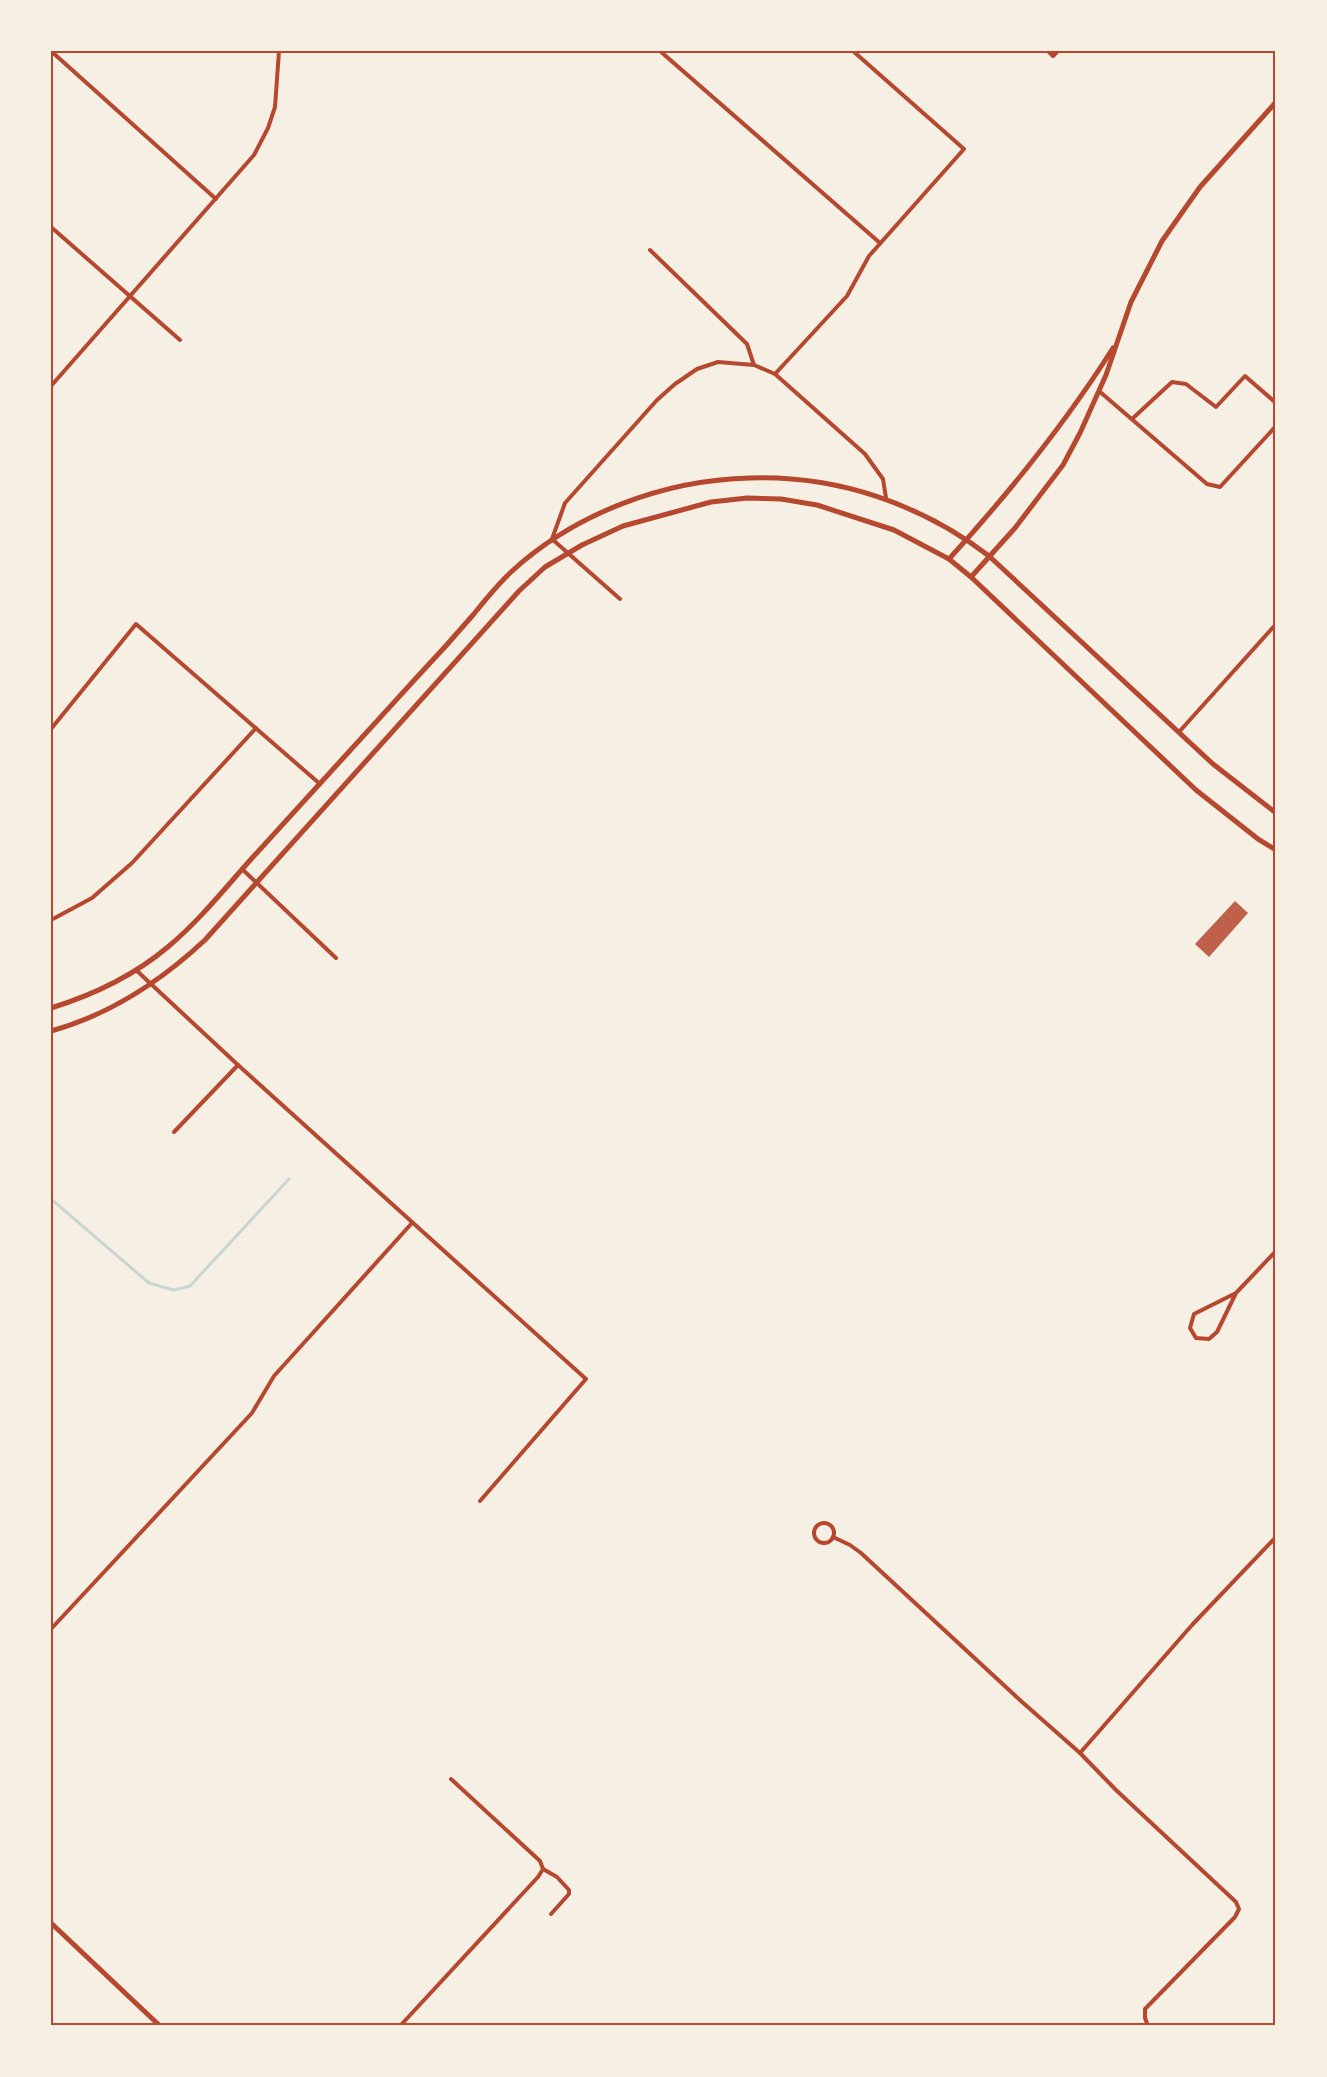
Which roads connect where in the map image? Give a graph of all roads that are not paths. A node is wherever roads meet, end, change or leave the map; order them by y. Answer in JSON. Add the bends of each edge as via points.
{"nodes":[{"id":1,"x":51,"y":51,"type":"edge"},
{"id":2,"x":279,"y":51,"type":"edge"},
{"id":3,"x":660,"y":51,"type":"edge"},
{"id":4,"x":853,"y":51,"type":"edge"},
{"id":5,"x":1047,"y":51,"type":"edge"},
{"id":6,"x":1058,"y":51,"type":"edge"},
{"id":7,"x":1276,"y":102,"type":"edge"},
{"id":8,"x":216,"y":199,"type":"junction"},
{"id":9,"x":51,"y":227,"type":"edge"},
{"id":10,"x":880,"y":243,"type":"junction"},
{"id":11,"x":650,"y":249,"type":"dead end"},
{"id":12,"x":130,"y":298,"type":"junction"},
{"id":13,"x":1118,"y":339,"type":"junction"},
{"id":14,"x":180,"y":340,"type":"dead end"},
{"id":15,"x":754,"y":365,"type":"junction"},
{"id":16,"x":775,"y":374,"type":"junction"},
{"id":17,"x":51,"y":386,"type":"edge"},
{"id":18,"x":1099,"y":390,"type":"junction"},
{"id":19,"x":1276,"y":403,"type":"edge"},
{"id":20,"x":1132,"y":419,"type":"junction"},
{"id":21,"x":1276,"y":426,"type":"edge"},
{"id":22,"x":886,"y":498,"type":"junction"},
{"id":23,"x":552,"y":539,"type":"junction"},
{"id":24,"x":967,"y":539,"type":"junction"},
{"id":25,"x":568,"y":554,"type":"junction"},
{"id":26,"x":989,"y":556,"type":"junction"},
{"id":27,"x":949,"y":559,"type":"junction"},
{"id":28,"x":971,"y":577,"type":"junction"},
{"id":29,"x":620,"y":599,"type":"dead end"},
{"id":30,"x":1276,"y":624,"type":"edge"},
{"id":31,"x":256,"y":728,"type":"junction"},
{"id":32,"x":51,"y":729,"type":"edge"},
{"id":33,"x":1179,"y":732,"type":"junction"},
{"id":34,"x":320,"y":784,"type":"junction"},
{"id":35,"x":1276,"y":813,"type":"edge"},
{"id":36,"x":1276,"y":850,"type":"edge"},
{"id":37,"x":242,"y":869,"type":"junction"},
{"id":38,"x":258,"y":884,"type":"junction"},
{"id":39,"x":51,"y":920,"type":"edge"},
{"id":40,"x":336,"y":958,"type":"dead end"},
{"id":41,"x":136,"y":970,"type":"junction"},
{"id":42,"x":151,"y":984,"type":"junction"},
{"id":43,"x":51,"y":1008,"type":"edge"},
{"id":44,"x":51,"y":1030,"type":"edge"},
{"id":45,"x":238,"y":1065,"type":"junction"},
{"id":46,"x":174,"y":1132,"type":"dead end"},
{"id":47,"x":412,"y":1223,"type":"junction"},
{"id":48,"x":1276,"y":1251,"type":"edge"},
{"id":49,"x":1236,"y":1293,"type":"junction"},
{"id":50,"x":480,"y":1501,"type":"dead end"},
{"id":51,"x":833,"y":1537,"type":"junction"},
{"id":52,"x":1276,"y":1537,"type":"edge"},
{"id":53,"x":51,"y":1629,"type":"edge"},
{"id":54,"x":1080,"y":1753,"type":"junction"},
{"id":55,"x":451,"y":1779,"type":"dead end"},
{"id":56,"x":543,"y":1869,"type":"junction"},
{"id":57,"x":551,"y":1914,"type":"dead end"},
{"id":58,"x":51,"y":1923,"type":"edge"},
{"id":59,"x":160,"y":2026,"type":"edge"},
{"id":60,"x":400,"y":2026,"type":"edge"},
{"id":61,"x":1148,"y":2026,"type":"edge"}],
"edges":[{"from":1,"to":8,"type":"street"},
{"from":2,"to":8,"type":"street","via":[[275,107],[268,128],[254,155]]},
{"from":3,"to":10,"type":"street"},
{"from":4,"to":10,"type":"street","via":[[964,149]]},
{"from":5,"to":6,"type":"street","via":[[1053,56]]},
{"from":7,"to":13,"type":"main road","via":[[1200,187],[1162,241],[1131,302]]},
{"from":8,"to":12,"type":"street"},
{"from":9,"to":12,"type":"street"},
{"from":10,"to":16,"type":"street","via":[[868,256],[847,296]]},
{"from":11,"to":15,"type":"street","via":[[747,344]]},
{"from":12,"to":14,"type":"street"},
{"from":12,"to":17,"type":"street"},
{"from":13,"to":18,"type":"main road"},
{"from":13,"to":24,"type":"main road","via":[[1054,434]]},
{"from":15,"to":16,"type":"street"},
{"from":15,"to":23,"type":"street","via":[[718,362],[675,384],[565,503]]},
{"from":16,"to":22,"type":"street","via":[[865,454],[883,479]]},
{"from":18,"to":20,"type":"street"},
{"from":18,"to":26,"type":"main road","via":[[1063,465]]},
{"from":19,"to":20,"type":"street","via":[[1245,376],[1216,407],[1186,384],[1172,382]]},
{"from":20,"to":21,"type":"street","via":[[1207,484],[1220,487]]},
{"from":22,"to":23,"type":"main road","via":[[779,477],[707,480],[607,510]]},
{"from":22,"to":24,"type":"main road"},
{"from":23,"to":25,"type":"street"},
{"from":23,"to":34,"type":"main road","via":[[493,590]]},
{"from":24,"to":26,"type":"main road"},
{"from":24,"to":27,"type":"main road"},
{"from":25,"to":27,"type":"main road","via":[[623,526],[649,518],[711,502],[770,499],[817,505],[894,530]]},
{"from":25,"to":29,"type":"street"},
{"from":25,"to":38,"type":"main road","via":[[545,567],[519,591]]},
{"from":26,"to":28,"type":"main road"},
{"from":26,"to":33,"type":"main road"},
{"from":27,"to":28,"type":"main road"},
{"from":28,"to":36,"type":"main road","via":[[1196,790]]},
{"from":30,"to":33,"type":"street"},
{"from":31,"to":32,"type":"street","via":[[136,624]]},
{"from":31,"to":34,"type":"street"},
{"from":31,"to":39,"type":"street","via":[[132,863],[92,898]]},
{"from":33,"to":35,"type":"main road"},
{"from":34,"to":37,"type":"main road"},
{"from":37,"to":38,"type":"street"},
{"from":37,"to":41,"type":"main road","via":[[169,946]]},
{"from":38,"to":40,"type":"street"},
{"from":38,"to":42,"type":"main road","via":[[205,940]]},
{"from":41,"to":42,"type":"street"},
{"from":41,"to":43,"type":"main road","via":[[77,1000]]},
{"from":42,"to":44,"type":"main road","via":[[101,1013]]},
{"from":42,"to":45,"type":"street"},
{"from":45,"to":46,"type":"street"},
{"from":45,"to":47,"type":"street"},
{"from":47,"to":50,"type":"street","via":[[586,1379]]},
{"from":47,"to":53,"type":"street","via":[[274,1376],[252,1413]]},
{"from":48,"to":49,"type":"street"},
{"from":49,"to":49,"type":"street","via":[[1194,1314],[1190,1328],[1196,1338],[1209,1339],[1217,1332]]},
{"from":51,"to":51,"type":"street","via":[[830,1525],[821,1523],[815,1529],[818,1541],[826,1543]]},
{"from":51,"to":54,"type":"street","via":[[861,1553]]},
{"from":52,"to":54,"type":"street","via":[[1192,1625]]},
{"from":54,"to":61,"type":"street","via":[[1227,1893],[1239,1909],[1145,2009]]},
{"from":55,"to":56,"type":"street","via":[[540,1861]]},
{"from":56,"to":57,"type":"street","via":[[570,1890]]},
{"from":56,"to":60,"type":"street"},
{"from":58,"to":59,"type":"main road"}]}
